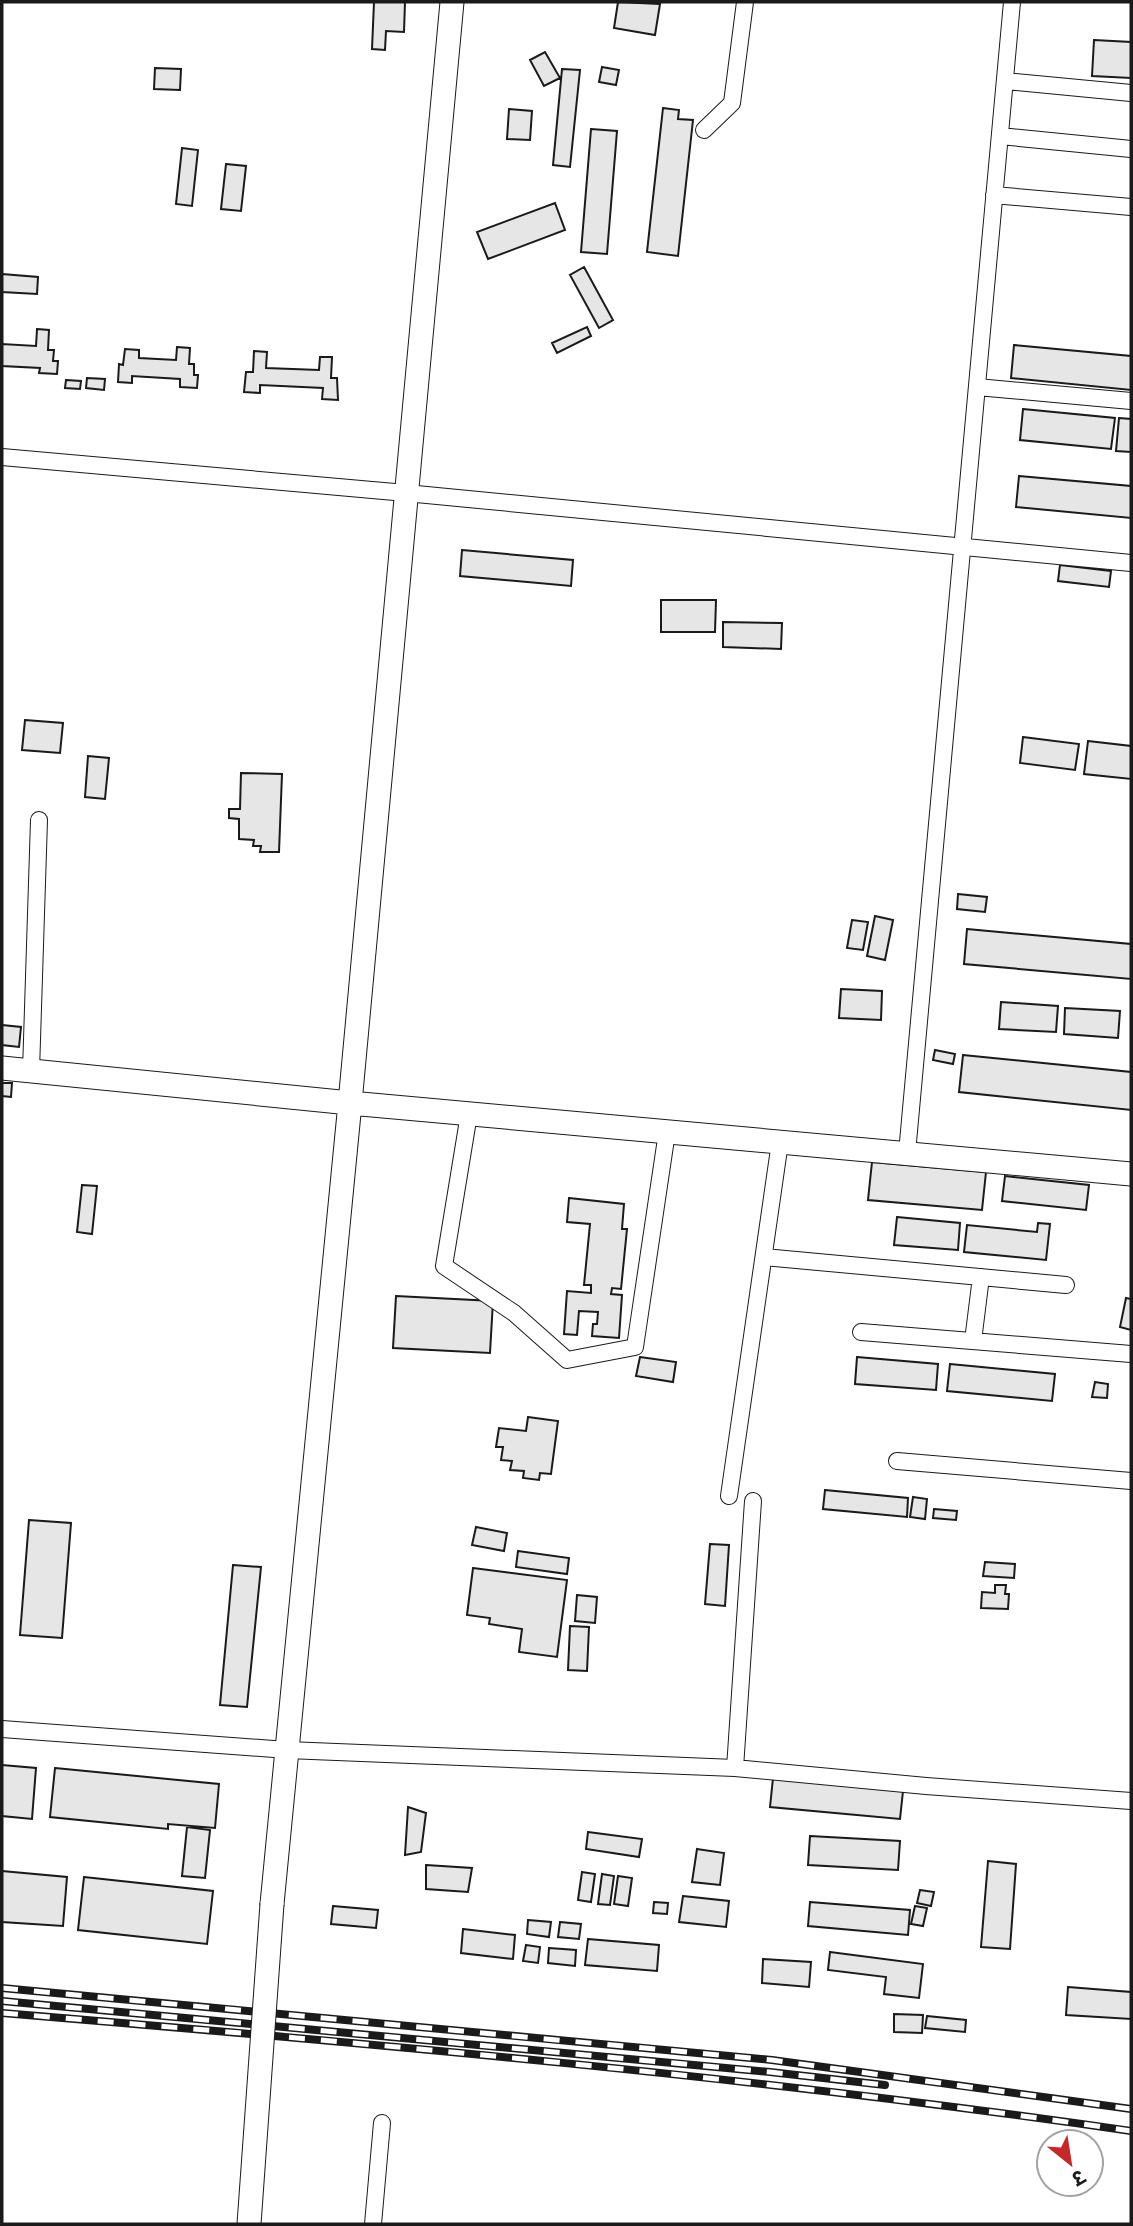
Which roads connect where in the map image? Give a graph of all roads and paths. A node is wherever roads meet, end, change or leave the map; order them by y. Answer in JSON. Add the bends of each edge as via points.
{"nodes":[{"id":1,"x":452,"y":2,"type":"edge"},
{"id":2,"x":745,"y":2,"type":"edge"},
{"id":3,"x":1012,"y":2,"type":"edge"},
{"id":4,"x":1005,"y":80,"type":"junction"},
{"id":5,"x":1131,"y":93,"type":"edge"},
{"id":6,"x":704,"y":130,"type":"dead end"},
{"id":7,"x":1000,"y":136,"type":"junction"},
{"id":8,"x":1131,"y":149,"type":"edge"},
{"id":9,"x":994,"y":195,"type":"junction"},
{"id":10,"x":1131,"y":207,"type":"edge"},
{"id":11,"x":977,"y":387,"type":"junction"},
{"id":12,"x":1131,"y":401,"type":"edge"},
{"id":13,"x":2,"y":457,"type":"edge"},
{"id":14,"x":406,"y":493,"type":"junction"},
{"id":15,"x":962,"y":545,"type":"junction"},
{"id":16,"x":1131,"y":563,"type":"edge"},
{"id":17,"x":39,"y":820,"type":"dead end"},
{"id":18,"x":2,"y":1068,"type":"edge"},
{"id":19,"x":32,"y":1071,"type":"junction"},
{"id":20,"x":350,"y":1103,"type":"junction"},
{"id":21,"x":469,"y":1114,"type":"junction"},
{"id":22,"x":667,"y":1132,"type":"junction"},
{"id":23,"x":780,"y":1142,"type":"junction"},
{"id":24,"x":907,"y":1153,"type":"junction"},
{"id":25,"x":1131,"y":1174,"type":"edge"},
{"id":26,"x":764,"y":1257,"type":"junction"},
{"id":27,"x":981,"y":1277,"type":"junction"},
{"id":28,"x":1066,"y":1285,"type":"dead end"},
{"id":29,"x":861,"y":1332,"type":"dead end"},
{"id":30,"x":973,"y":1341,"type":"junction"},
{"id":31,"x":1131,"y":1354,"type":"edge"},
{"id":32,"x":897,"y":1461,"type":"dead end"},
{"id":33,"x":1131,"y":1482,"type":"edge"},
{"id":34,"x":729,"y":1496,"type":"dead end"},
{"id":35,"x":753,"y":1501,"type":"dead end"},
{"id":36,"x":2,"y":1729,"type":"edge"},
{"id":37,"x":287,"y":1749,"type":"junction"},
{"id":38,"x":735,"y":1768,"type":"junction"},
{"id":39,"x":1131,"y":1799,"type":"edge"},
{"id":40,"x":382,"y":2123,"type":"dead end"},
{"id":41,"x":249,"y":2224,"type":"edge"},
{"id":42,"x":373,"y":2224,"type":"edge"}],
"edges":[{"from":1,"to":14,"type":"street"},
{"from":2,"to":6,"type":"street","via":[[732,103]]},
{"from":3,"to":4,"type":"street"},
{"from":4,"to":5,"type":"street"},
{"from":4,"to":7,"type":"street"},
{"from":7,"to":8,"type":"street"},
{"from":7,"to":9,"type":"street"},
{"from":9,"to":10,"type":"street"},
{"from":9,"to":11,"type":"street"},
{"from":11,"to":12,"type":"street"},
{"from":11,"to":15,"type":"street"},
{"from":13,"to":14,"type":"street"},
{"from":14,"to":15,"type":"street"},
{"from":14,"to":20,"type":"street"},
{"from":15,"to":16,"type":"street"},
{"from":15,"to":24,"type":"street"},
{"from":17,"to":19,"type":"street"},
{"from":18,"to":19,"type":"street"},
{"from":19,"to":20,"type":"street"},
{"from":20,"to":21,"type":"street"},
{"from":20,"to":37,"type":"street"},
{"from":21,"to":22,"type":"street"},
{"from":21,"to":22,"type":"street","via":[[444,1266],[514,1313],[567,1360],[635,1347]]},
{"from":22,"to":23,"type":"street"},
{"from":23,"to":24,"type":"street"},
{"from":23,"to":26,"type":"street"},
{"from":24,"to":25,"type":"street"},
{"from":26,"to":27,"type":"street"},
{"from":26,"to":34,"type":"street"},
{"from":27,"to":28,"type":"street"},
{"from":27,"to":30,"type":"street"},
{"from":29,"to":30,"type":"street"},
{"from":30,"to":31,"type":"street"},
{"from":32,"to":33,"type":"street"},
{"from":35,"to":38,"type":"street"},
{"from":36,"to":37,"type":"street"},
{"from":37,"to":38,"type":"street"},
{"from":37,"to":41,"type":"street","bridge":true},
{"from":38,"to":39,"type":"street"},
{"from":40,"to":42,"type":"street"}]}
